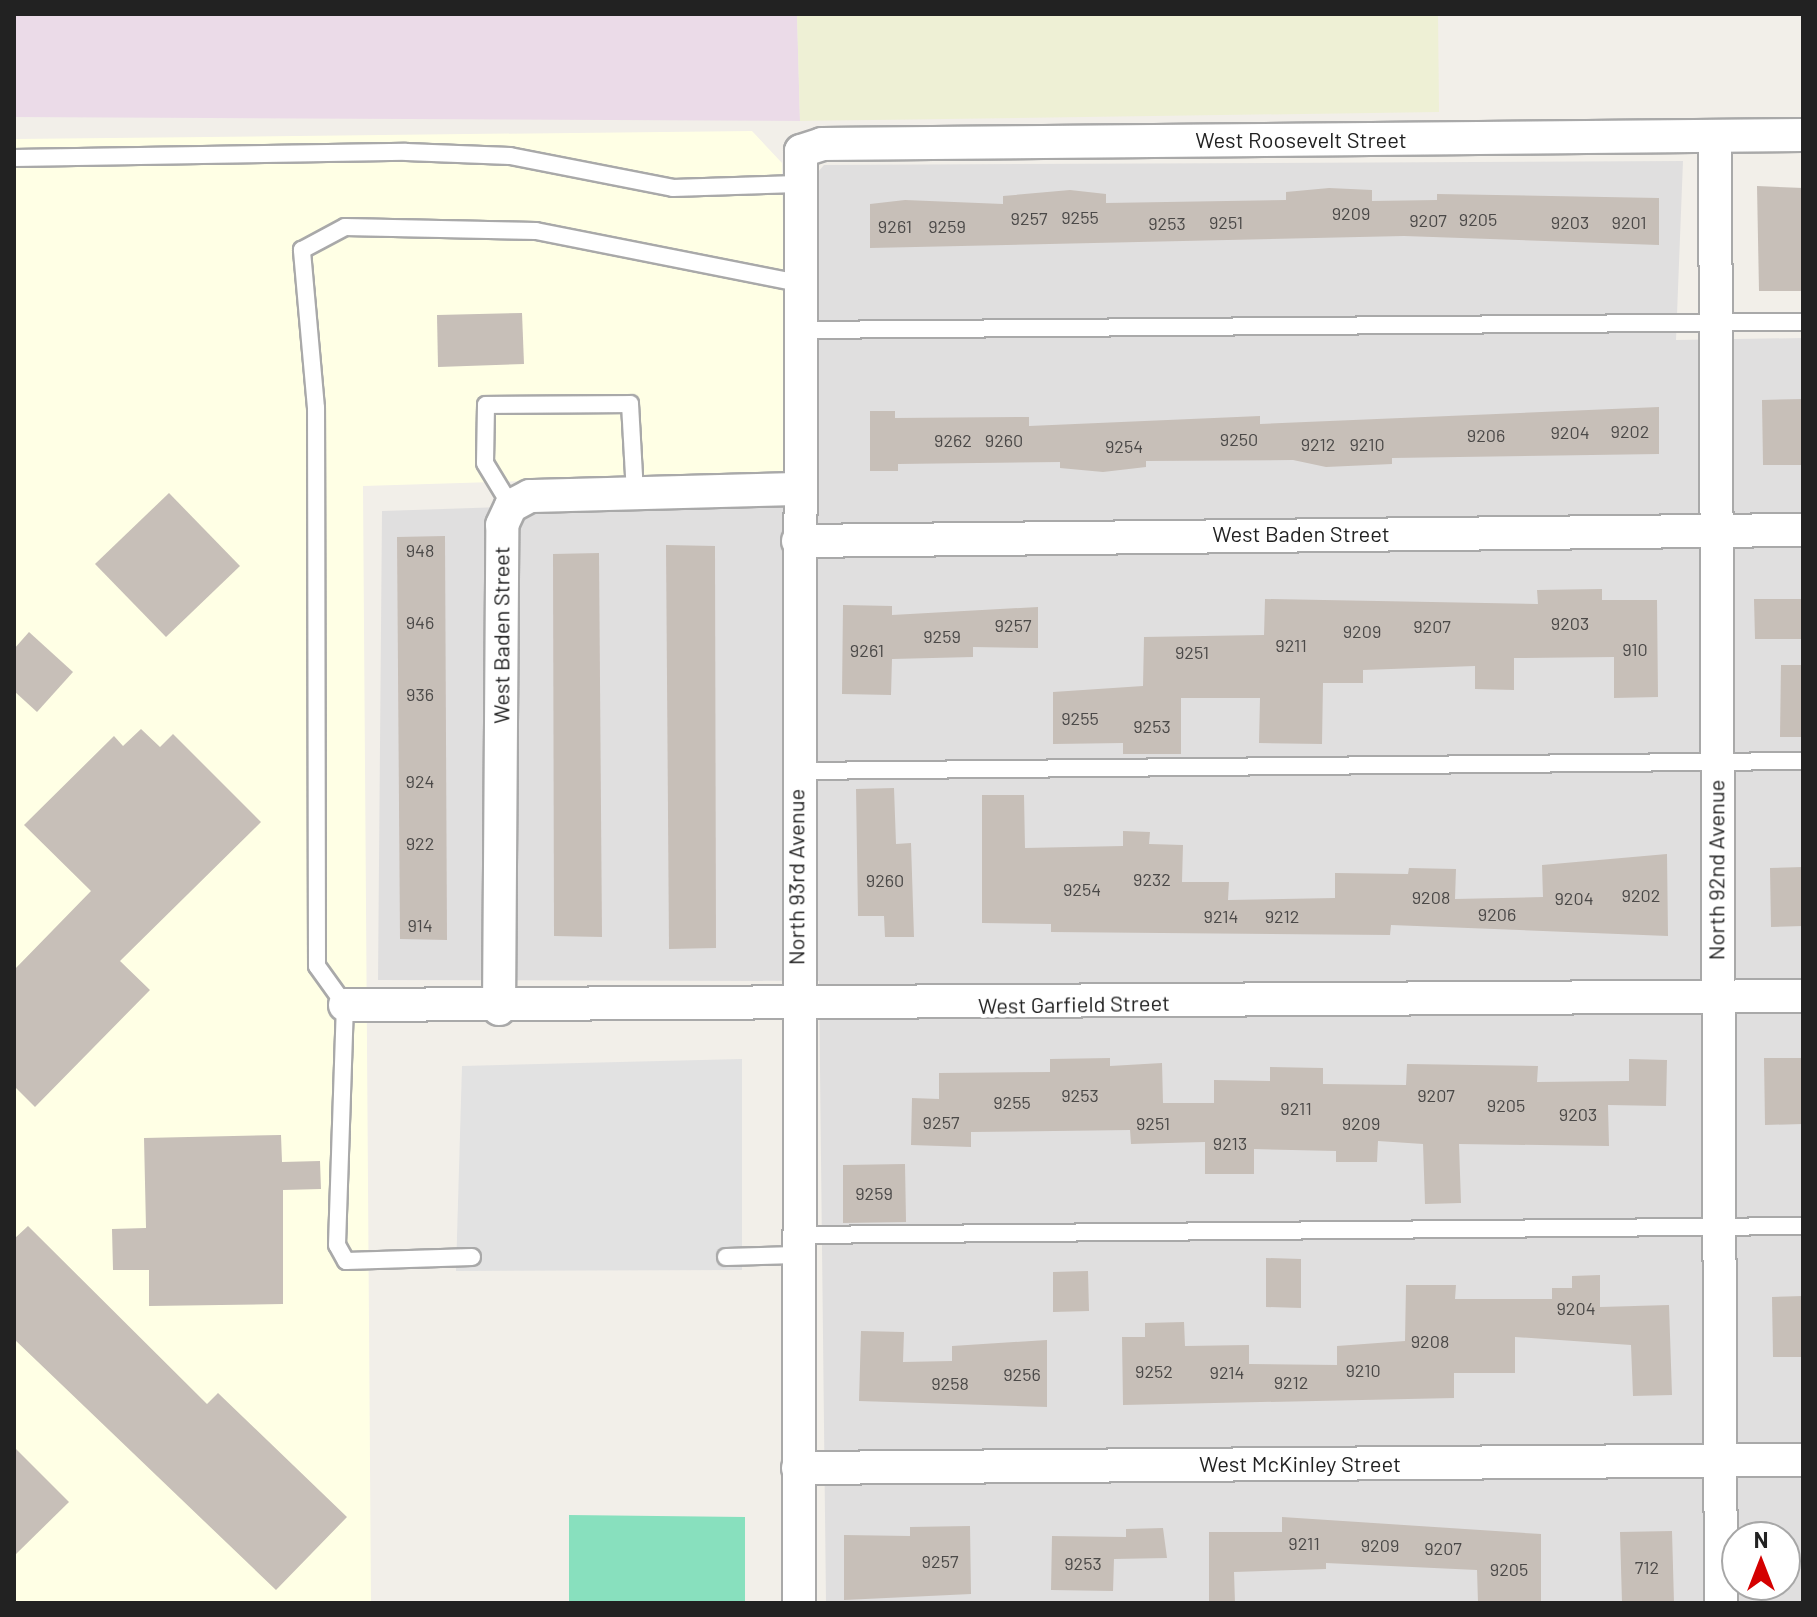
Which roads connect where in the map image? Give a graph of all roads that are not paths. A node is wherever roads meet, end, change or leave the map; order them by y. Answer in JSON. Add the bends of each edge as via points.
{"nodes":[{"id":1,"x":1803,"y":135,"type":"edge"},
{"id":2,"x":1715,"y":137,"type":"junction"},
{"id":3,"x":801,"y":151,"type":"joint"},
{"id":4,"x":14,"y":158,"type":"edge"},
{"id":5,"x":797,"y":184,"type":"junction"},
{"id":6,"x":798,"y":283,"type":"junction"},
{"id":7,"x":1715,"y":322,"type":"junction"},
{"id":8,"x":1803,"y":322,"type":"edge"},
{"id":9,"x":798,"y":330,"type":"junction"},
{"id":10,"x":798,"y":489,"type":"junction"},
{"id":11,"x":635,"y":493,"type":"junction"},
{"id":12,"x":511,"y":506,"type":"junction"},
{"id":13,"x":1803,"y":530,"type":"edge"},
{"id":14,"x":1716,"y":531,"type":"junction"},
{"id":15,"x":798,"y":541,"type":"junction"},
{"id":16,"x":1803,"y":761,"type":"edge"},
{"id":17,"x":1716,"y":763,"type":"junction"},
{"id":18,"x":797,"y":771,"type":"junction"},
{"id":19,"x":1803,"y":996,"type":"edge"},
{"id":20,"x":1716,"y":997,"type":"junction"},
{"id":21,"x":345,"y":1005,"type":"junction"},
{"id":22,"x":795,"y":1006,"type":"junction"},
{"id":23,"x":499,"y":1009,"type":"junction"},
{"id":24,"x":1803,"y":1226,"type":"edge"},
{"id":25,"x":1719,"y":1227,"type":"junction"},
{"id":26,"x":796,"y":1245,"type":"junction"},
{"id":27,"x":472,"y":1257,"type":"dead end"},
{"id":28,"x":726,"y":1257,"type":"dead end"},
{"id":29,"x":1803,"y":1460,"type":"edge"},
{"id":30,"x":1721,"y":1461,"type":"junction"},
{"id":31,"x":798,"y":1468,"type":"junction"},
{"id":32,"x":799,"y":1603,"type":"edge"},
{"id":33,"x":1721,"y":1603,"type":"edge"}],
"edges":[{"from":1,"to":2,"type":"street","name":"West Roosevelt Street"},
{"from":2,"to":3,"type":"street","name":"West Roosevelt Street","via":[[822,144]]},
{"from":2,"to":7,"type":"street","name":"North 92nd Avenue"},
{"from":3,"to":5,"type":"street","name":"North 93rd Avenue"},
{"from":4,"to":5,"type":"lane","via":[[406,152],[510,156],[673,188]]},
{"from":5,"to":6,"type":"street","name":"North 93rd Avenue"},
{"from":6,"to":9,"type":"street","name":"North 93rd Avenue"},
{"from":6,"to":21,"type":"lane","via":[[536,231],[345,227],[302,250],[316,408],[317,966]]},
{"from":7,"to":8,"type":"lane"},
{"from":7,"to":9,"type":"lane"},
{"from":7,"to":14,"type":"street","name":"North 92nd Avenue"},
{"from":9,"to":10,"type":"street","name":"North 93rd Avenue"},
{"from":10,"to":11,"type":"street"},
{"from":10,"to":15,"type":"street","name":"North 93rd Avenue"},
{"from":11,"to":12,"type":"street","via":[[530,496]]},
{"from":11,"to":12,"type":"lane","via":[[630,404],[486,405],[485,463]]},
{"from":12,"to":23,"type":"street","name":"West Baden Street","via":[[502,525]]},
{"from":13,"to":14,"type":"street","name":"West Baden Street"},
{"from":14,"to":15,"type":"street","name":"West Baden Street"},
{"from":14,"to":17,"type":"street","name":"North 92nd Avenue"},
{"from":15,"to":18,"type":"street","name":"North 93rd Avenue"},
{"from":16,"to":17,"type":"lane"},
{"from":17,"to":18,"type":"lane"},
{"from":17,"to":20,"type":"street","name":"North 92nd Avenue"},
{"from":18,"to":22,"type":"street","name":"North 93rd Avenue"},
{"from":19,"to":20,"type":"street","name":"West Garfield Street"},
{"from":20,"to":22,"type":"street","name":"West Garfield Street"},
{"from":20,"to":25,"type":"street","name":"North 92nd Avenue"},
{"from":21,"to":23,"type":"street","name":"West Garfield Street"},
{"from":21,"to":27,"type":"lane","via":[[337,1245],[346,1261]]},
{"from":22,"to":23,"type":"street","name":"West Garfield Street"},
{"from":22,"to":26,"type":"street","name":"North 93rd Avenue"},
{"from":24,"to":25,"type":"lane"},
{"from":25,"to":26,"type":"lane"},
{"from":25,"to":30,"type":"street","name":"North 92nd Avenue"},
{"from":26,"to":28,"type":"lane"},
{"from":26,"to":31,"type":"street","name":"North 93rd Avenue"},
{"from":29,"to":30,"type":"street","name":"West McKinley Street"},
{"from":30,"to":31,"type":"street","name":"West McKinley Street"},
{"from":30,"to":33,"type":"street","name":"North 92nd Avenue"},
{"from":31,"to":32,"type":"street","name":"North 93rd Avenue"}]}
